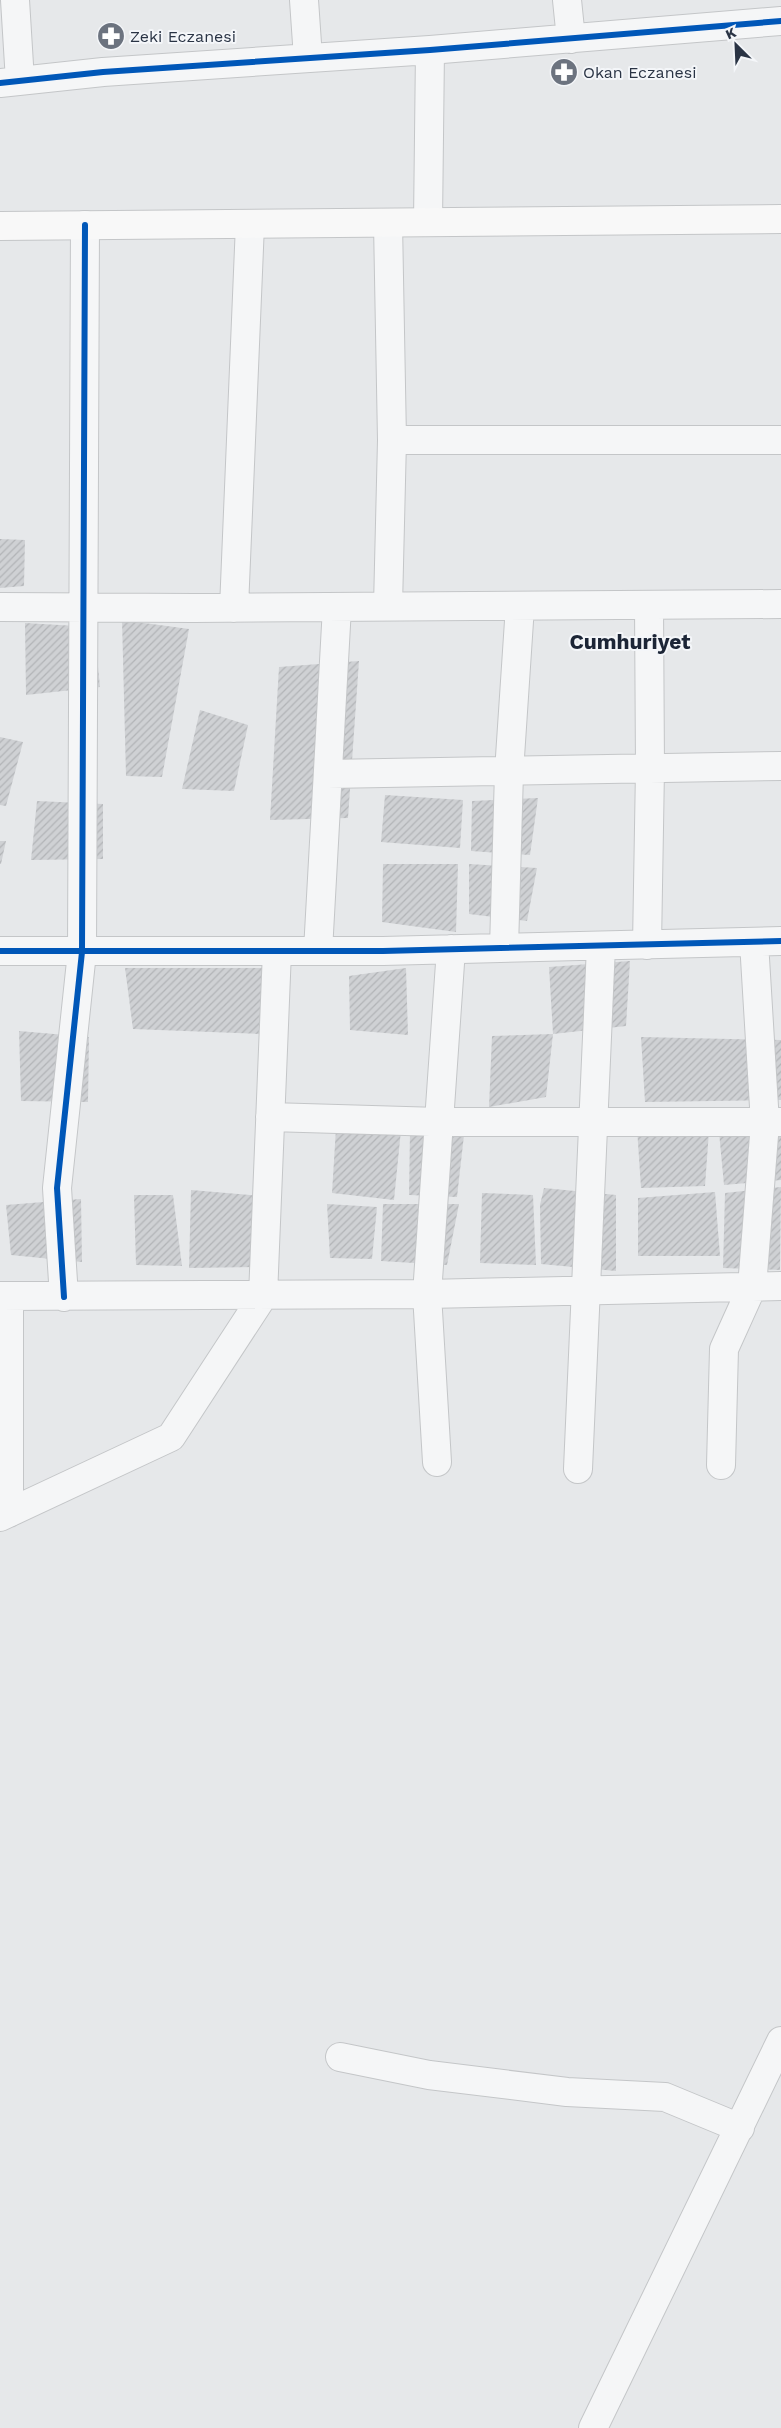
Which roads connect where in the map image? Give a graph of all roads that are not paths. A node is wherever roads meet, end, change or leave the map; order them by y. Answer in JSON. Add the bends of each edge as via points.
{"nodes":[{"id":1,"x":15,"y":0,"type":"edge"},
{"id":2,"x":304,"y":0,"type":"edge"},
{"id":3,"x":566,"y":0,"type":"edge"},
{"id":4,"x":771,"y":14,"type":"edge"},
{"id":5,"x":571,"y":39,"type":"junction"},
{"id":6,"x":430,"y":50,"type":"junction"},
{"id":7,"x":308,"y":58,"type":"junction"},
{"id":8,"x":10,"y":82,"type":"edge"},
{"id":9,"x":781,"y":219,"type":"edge"},
{"id":10,"x":428,"y":222,"type":"junction"},
{"id":11,"x":388,"y":223,"type":"junction"},
{"id":12,"x":250,"y":224,"type":"junction"},
{"id":13,"x":85,"y":225,"type":"junction"},
{"id":14,"x":0,"y":226,"type":"edge"},
{"id":15,"x":392,"y":440,"type":"junction"},
{"id":16,"x":781,"y":440,"type":"edge"},
{"id":17,"x":781,"y":604,"type":"edge"},
{"id":18,"x":649,"y":605,"type":"junction"},
{"id":19,"x":388,"y":606,"type":"junction"},
{"id":20,"x":520,"y":606,"type":"junction"},
{"id":21,"x":0,"y":607,"type":"edge"},
{"id":22,"x":83,"y":607,"type":"junction"},
{"id":23,"x":337,"y":607,"type":"junction"},
{"id":24,"x":234,"y":608,"type":"junction"},
{"id":25,"x":781,"y":766,"type":"edge"},
{"id":26,"x":650,"y":769,"type":"junction"},
{"id":27,"x":510,"y":772,"type":"junction"},
{"id":28,"x":328,"y":774,"type":"junction"},
{"id":29,"x":781,"y":941,"type":"edge"},
{"id":30,"x":754,"y":942,"type":"junction"},
{"id":31,"x":647,"y":945,"type":"junction"},
{"id":32,"x":601,"y":946,"type":"junction"},
{"id":33,"x":504,"y":948,"type":"junction"},
{"id":34,"x":451,"y":950,"type":"junction"},
{"id":35,"x":277,"y":951,"type":"junction"},
{"id":36,"x":318,"y":951,"type":"junction"},
{"id":37,"x":0,"y":952,"type":"edge"},
{"id":38,"x":82,"y":952,"type":"junction"},
{"id":39,"x":270,"y":1117,"type":"junction"},
{"id":40,"x":439,"y":1122,"type":"junction"},
{"id":41,"x":594,"y":1123,"type":"junction"},
{"id":42,"x":773,"y":1123,"type":"edge"},
{"id":43,"x":781,"y":1286,"type":"edge"},
{"id":44,"x":752,"y":1287,"type":"junction"},
{"id":45,"x":586,"y":1291,"type":"junction"},
{"id":46,"x":428,"y":1294,"type":"junction"},
{"id":47,"x":4,"y":1296,"type":"edge"},
{"id":48,"x":263,"y":1296,"type":"junction"},
{"id":49,"x":64,"y":1297,"type":"junction"},
{"id":50,"x":4,"y":1449,"type":"edge"},
{"id":51,"x":437,"y":1462,"type":"dead end"},
{"id":52,"x":721,"y":1465,"type":"dead end"},
{"id":53,"x":578,"y":1469,"type":"dead end"},
{"id":54,"x":4,"y":1515,"type":"edge"},
{"id":55,"x":781,"y":2041,"type":"edge"},
{"id":56,"x":340,"y":2057,"type":"dead end"},
{"id":57,"x":740,"y":2128,"type":"junction"},
{"id":58,"x":593,"y":2428,"type":"edge"}],
"edges":[{"from":1,"to":8,"type":"street"},
{"from":2,"to":7,"type":"street"},
{"from":3,"to":5,"type":"street"},
{"from":4,"to":5,"type":"street"},
{"from":5,"to":6,"type":"street"},
{"from":6,"to":7,"type":"street"},
{"from":6,"to":10,"type":"street"},
{"from":7,"to":8,"type":"street","via":[[103,72]]},
{"from":9,"to":10,"type":"street"},
{"from":10,"to":11,"type":"street"},
{"from":11,"to":12,"type":"street"},
{"from":11,"to":15,"type":"street"},
{"from":12,"to":13,"type":"street"},
{"from":12,"to":24,"type":"street"},
{"from":13,"to":14,"type":"street"},
{"from":13,"to":22,"type":"street"},
{"from":15,"to":16,"type":"street"},
{"from":15,"to":19,"type":"street"},
{"from":17,"to":18,"type":"street"},
{"from":18,"to":20,"type":"street"},
{"from":18,"to":26,"type":"street"},
{"from":19,"to":20,"type":"street"},
{"from":19,"to":23,"type":"street"},
{"from":20,"to":27,"type":"street"},
{"from":21,"to":22,"type":"street"},
{"from":22,"to":24,"type":"street"},
{"from":22,"to":38,"type":"street"},
{"from":23,"to":24,"type":"street"},
{"from":23,"to":28,"type":"street"},
{"from":25,"to":26,"type":"street"},
{"from":26,"to":27,"type":"street"},
{"from":26,"to":31,"type":"street"},
{"from":27,"to":28,"type":"street"},
{"from":27,"to":33,"type":"street"},
{"from":28,"to":36,"type":"street"},
{"from":29,"to":30,"type":"street"},
{"from":30,"to":31,"type":"street"},
{"from":30,"to":42,"type":"street"},
{"from":31,"to":32,"type":"street"},
{"from":32,"to":33,"type":"street"},
{"from":32,"to":41,"type":"street"},
{"from":33,"to":34,"type":"street"},
{"from":34,"to":36,"type":"street"},
{"from":34,"to":40,"type":"street"},
{"from":35,"to":36,"type":"street"},
{"from":35,"to":38,"type":"street"},
{"from":35,"to":39,"type":"street"},
{"from":37,"to":38,"type":"street"},
{"from":38,"to":49,"type":"street","via":[[58,1188]]},
{"from":39,"to":40,"type":"street"},
{"from":39,"to":48,"type":"street"},
{"from":40,"to":41,"type":"street"},
{"from":40,"to":46,"type":"street"},
{"from":41,"to":42,"type":"street"},
{"from":41,"to":45,"type":"street"},
{"from":42,"to":44,"type":"street"},
{"from":43,"to":44,"type":"street"},
{"from":44,"to":45,"type":"street"},
{"from":44,"to":52,"type":"street","via":[[724,1349]]},
{"from":45,"to":46,"type":"street"},
{"from":45,"to":53,"type":"street"},
{"from":46,"to":48,"type":"street"},
{"from":46,"to":51,"type":"street"},
{"from":47,"to":49,"type":"street"},
{"from":47,"to":50,"type":"street"},
{"from":48,"to":49,"type":"street"},
{"from":48,"to":54,"type":"street","via":[[172,1437]]},
{"from":50,"to":54,"type":"street"},
{"from":55,"to":57,"type":"street"},
{"from":56,"to":57,"type":"street","via":[[438,2076],[567,2092],[664,2097]]},
{"from":57,"to":58,"type":"street"}]}
